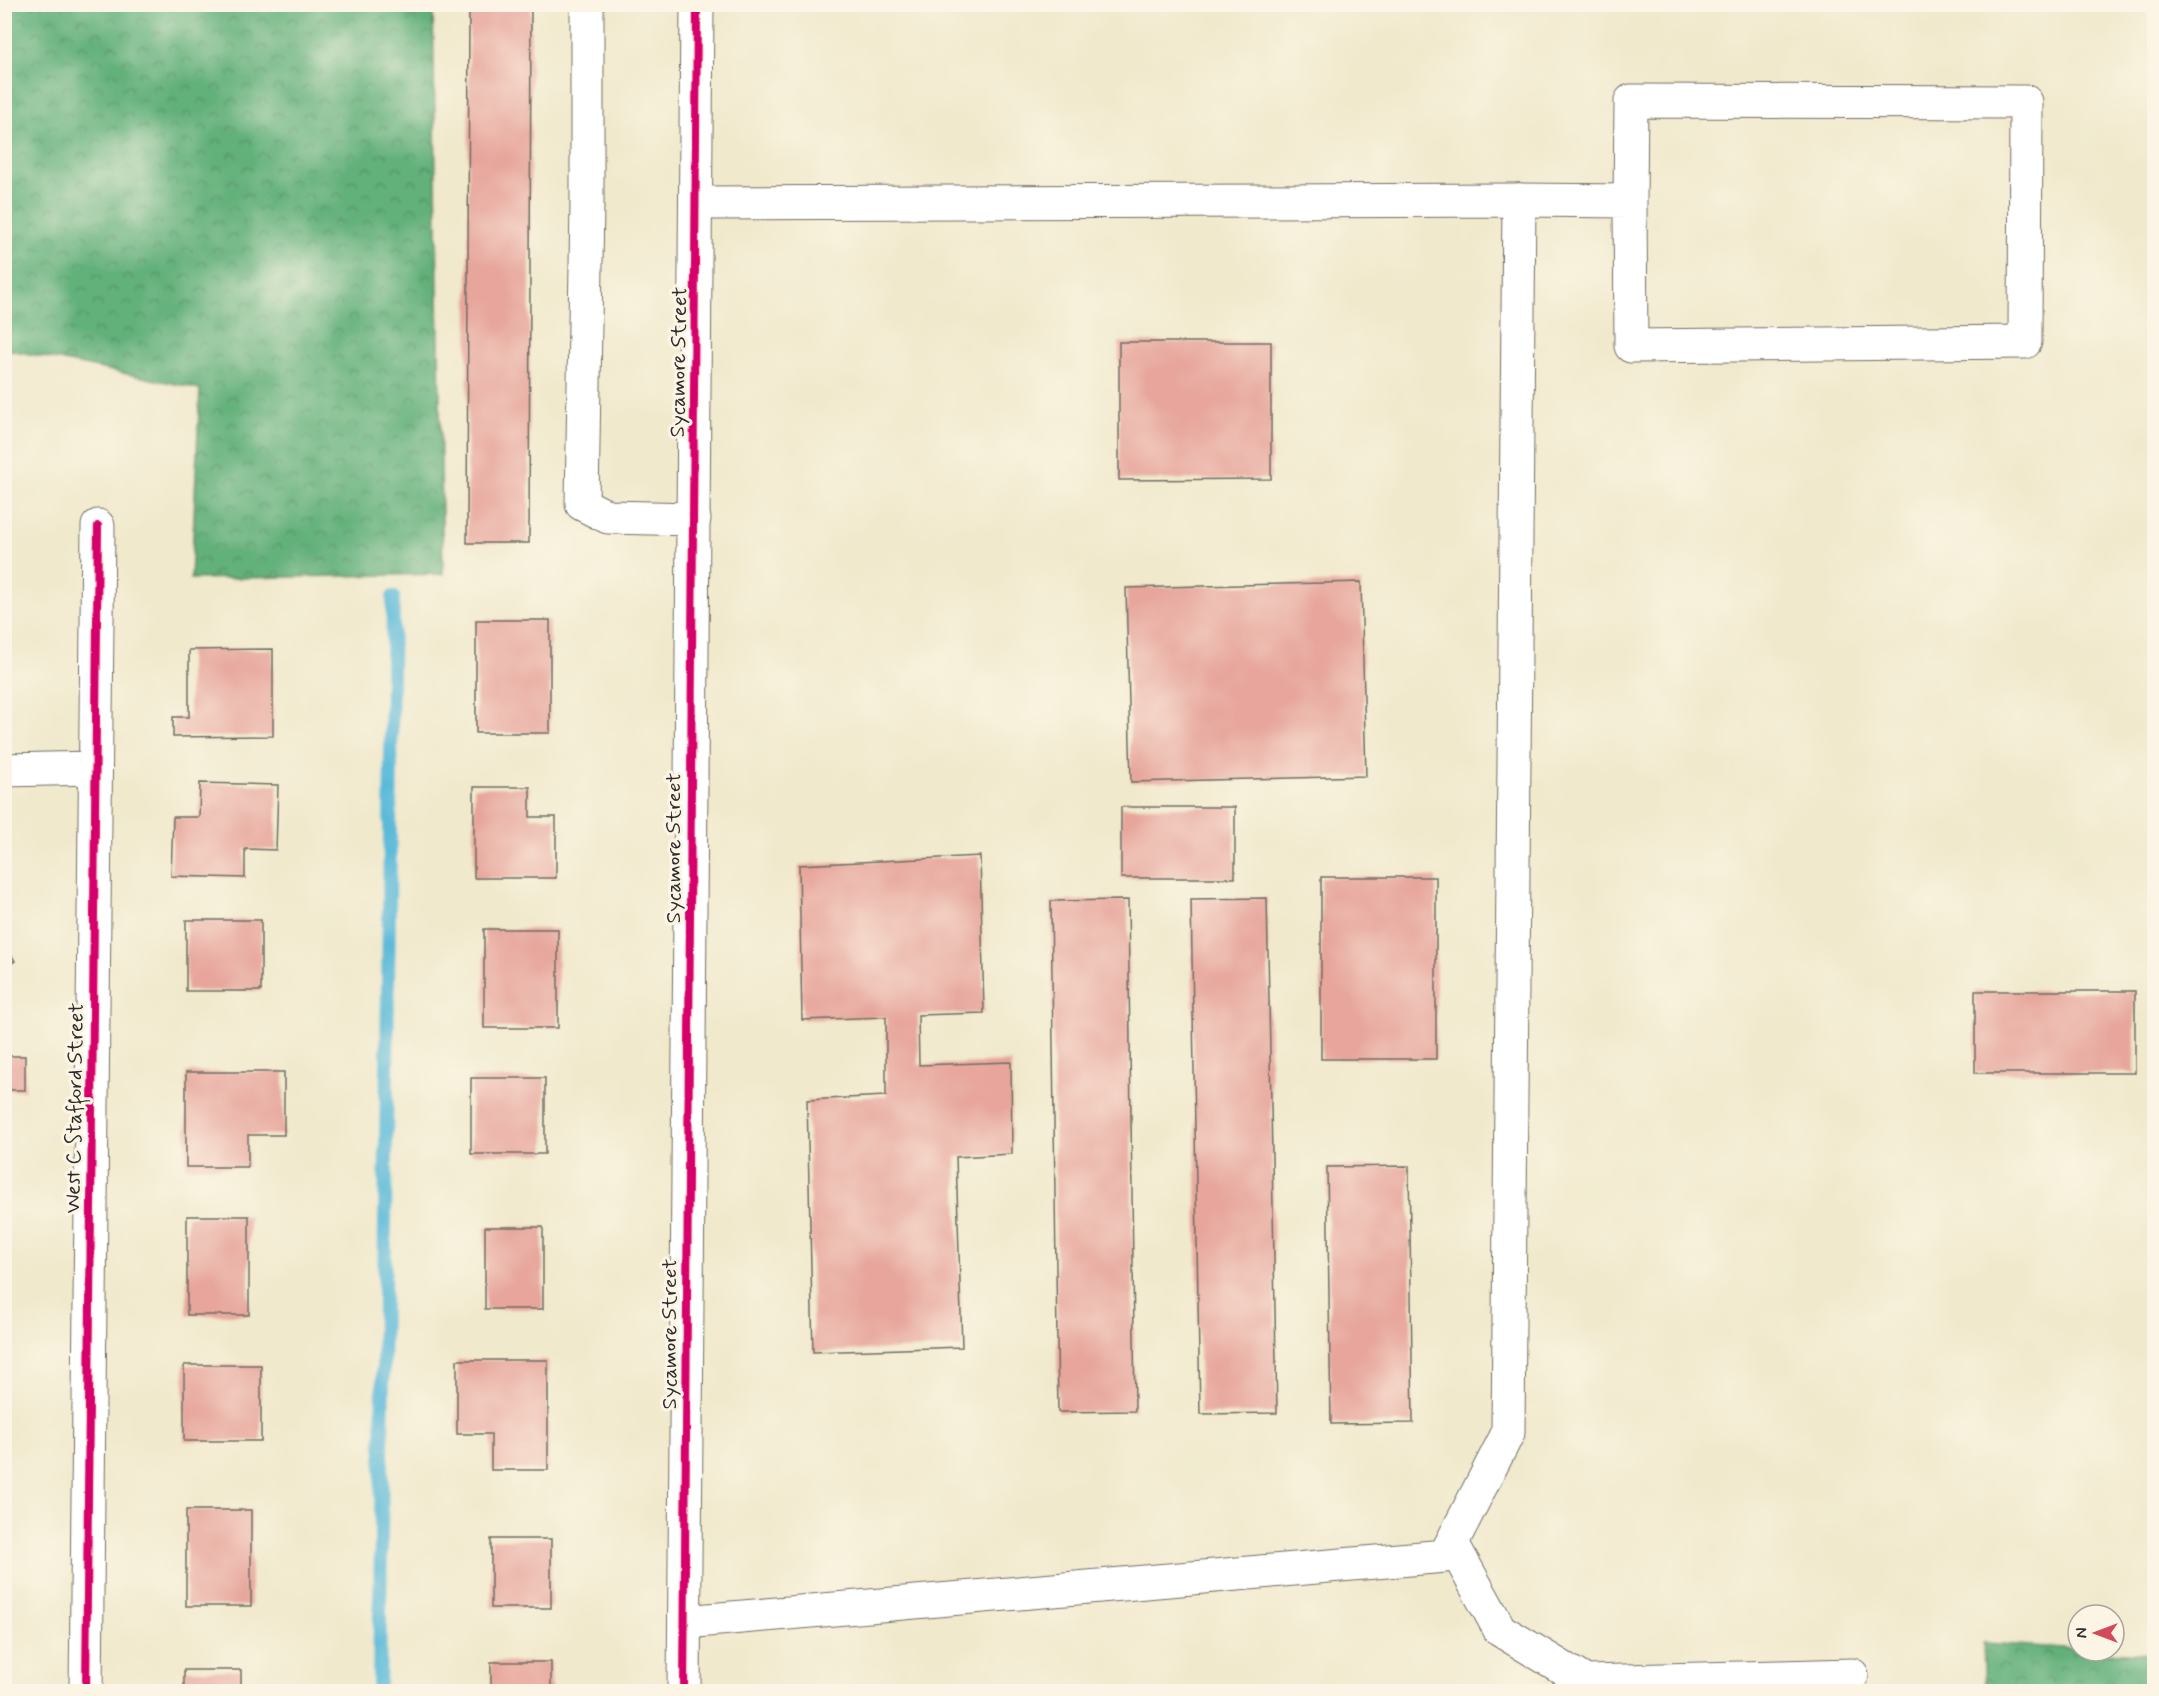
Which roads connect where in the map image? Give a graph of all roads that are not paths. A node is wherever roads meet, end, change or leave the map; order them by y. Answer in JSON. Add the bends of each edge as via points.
{"nodes":[{"id":1,"x":587,"y":4,"type":"edge"},
{"id":2,"x":697,"y":4,"type":"edge"},
{"id":3,"x":1519,"y":200,"type":"junction"},
{"id":4,"x":1630,"y":201,"type":"junction"},
{"id":5,"x":697,"y":203,"type":"junction"},
{"id":6,"x":694,"y":519,"type":"junction"},
{"id":7,"x":98,"y":526,"type":"dead end"},
{"id":8,"x":95,"y":768,"type":"junction"},
{"id":9,"x":4,"y":770,"type":"edge"},
{"id":10,"x":1452,"y":1543,"type":"junction"},
{"id":11,"x":685,"y":1622,"type":"junction"},
{"id":12,"x":1852,"y":1675,"type":"dead end"},
{"id":13,"x":86,"y":1692,"type":"edge"},
{"id":14,"x":684,"y":1692,"type":"edge"}],
"edges":[{"from":1,"to":6,"type":"street","via":[[582,504],[608,517]]},
{"from":2,"to":5,"type":"street","name":"Sycamore Street"},
{"from":3,"to":4,"type":"street"},
{"from":3,"to":5,"type":"street"},
{"from":3,"to":10,"type":"street","via":[[1508,1433]]},
{"from":4,"to":4,"type":"street","via":[[1631,346],[2025,342],[2026,102],[1631,101]]},
{"from":5,"to":6,"type":"street","name":"Sycamore Street"},
{"from":6,"to":11,"type":"street","name":"Sycamore Street"},
{"from":7,"to":8,"type":"street","name":"West C Stafford Street"},
{"from":8,"to":9,"type":"street"},
{"from":8,"to":13,"type":"street","name":"West C Stafford Street"},
{"from":10,"to":11,"type":"street","via":[[1445,1556]]},
{"from":10,"to":12,"type":"street","via":[[1500,1630],[1586,1682]]},
{"from":11,"to":14,"type":"street","name":"Sycamore Street"}]}
